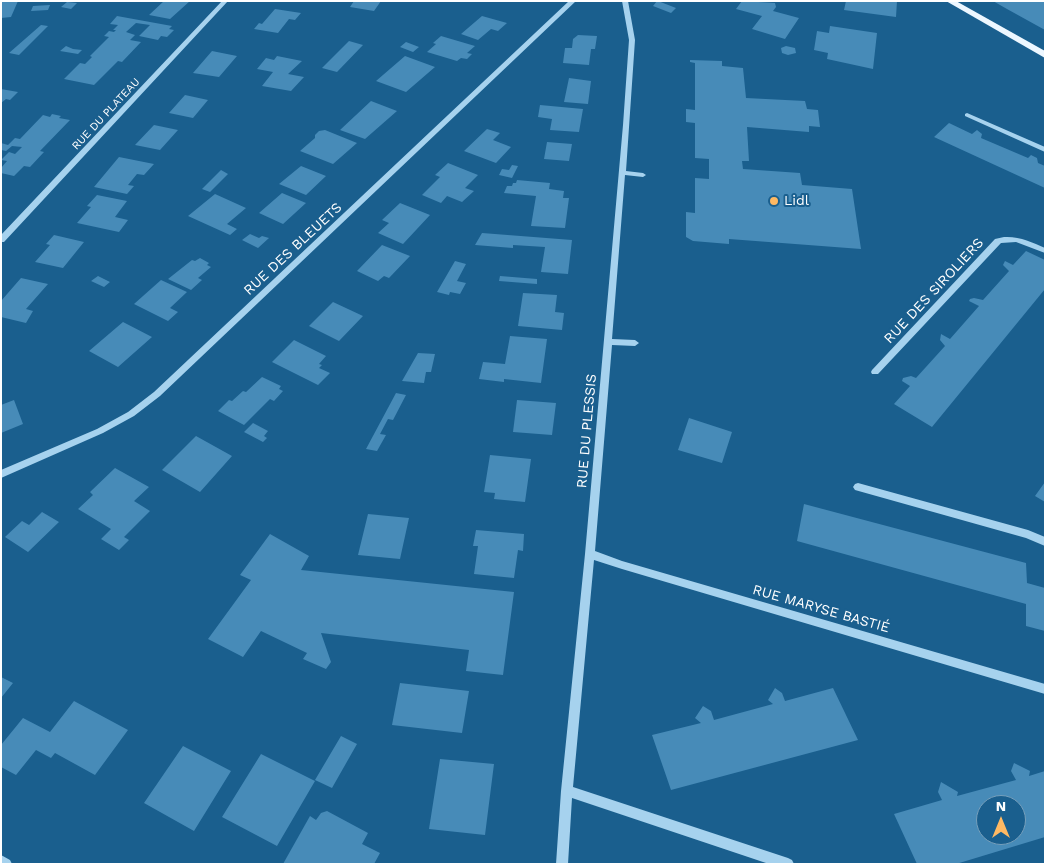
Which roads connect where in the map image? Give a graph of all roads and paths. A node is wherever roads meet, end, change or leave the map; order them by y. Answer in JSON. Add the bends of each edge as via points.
{"nodes":[{"id":1,"x":225,"y":1,"type":"edge"},
{"id":2,"x":573,"y":1,"type":"edge"},
{"id":3,"x":625,"y":1,"type":"edge"},
{"id":4,"x":950,"y":1,"type":"edge"},
{"id":5,"x":1045,"y":56,"type":"edge"},
{"id":6,"x":967,"y":115,"type":"dead end"},
{"id":7,"x":1045,"y":150,"type":"edge"},
{"id":8,"x":622,"y":173,"type":"junction"},
{"id":9,"x":643,"y":175,"type":"dead end"},
{"id":10,"x":1,"y":240,"type":"edge"},
{"id":11,"x":1045,"y":251,"type":"edge"},
{"id":12,"x":608,"y":342,"type":"junction"},
{"id":13,"x":634,"y":343,"type":"dead end"},
{"id":14,"x":876,"y":372,"type":"dead end"},
{"id":15,"x":1,"y":474,"type":"edge"},
{"id":16,"x":858,"y":487,"type":"dead end"},
{"id":17,"x":1044,"y":538,"type":"edge"},
{"id":18,"x":590,"y":554,"type":"junction"},
{"id":19,"x":1045,"y":689,"type":"edge"},
{"id":20,"x":567,"y":791,"type":"junction"},
{"id":21,"x":1,"y":860,"type":"edge"},
{"id":22,"x":6,"y":864,"type":"edge"},
{"id":23,"x":562,"y":864,"type":"edge"},
{"id":24,"x":788,"y":864,"type":"edge"}],
"edges":[{"from":1,"to":10,"type":"street","name":"RUE DU PLATEAU"},
{"from":2,"to":15,"type":"street","name":"RUE DES BLEUETS","via":[[157,394],[131,414],[100,431]]},
{"from":3,"to":8,"type":"street","name":"RUE DU PLESSIS","via":[[632,40]]},
{"from":4,"to":5,"type":"main road"},
{"from":6,"to":7,"type":"street"},
{"from":8,"to":9,"type":"street"},
{"from":8,"to":12,"type":"street","name":"RUE DU PLESSIS"},
{"from":11,"to":14,"type":"street","name":"RUE DES SIROLIERS","via":[[1018,240],[998,241]]},
{"from":12,"to":13,"type":"street"},
{"from":12,"to":18,"type":"street","name":"RUE DU PLESSIS"},
{"from":16,"to":17,"type":"street"},
{"from":18,"to":19,"type":"street","name":"RUE MARYSE BASTIÉ"},
{"from":18,"to":20,"type":"street","name":"RUE DU PLESSIS"},
{"from":20,"to":23,"type":"street","name":"RUE DU PLESSIS"},
{"from":20,"to":24,"type":"street"},
{"from":21,"to":22,"type":"street"}]}
